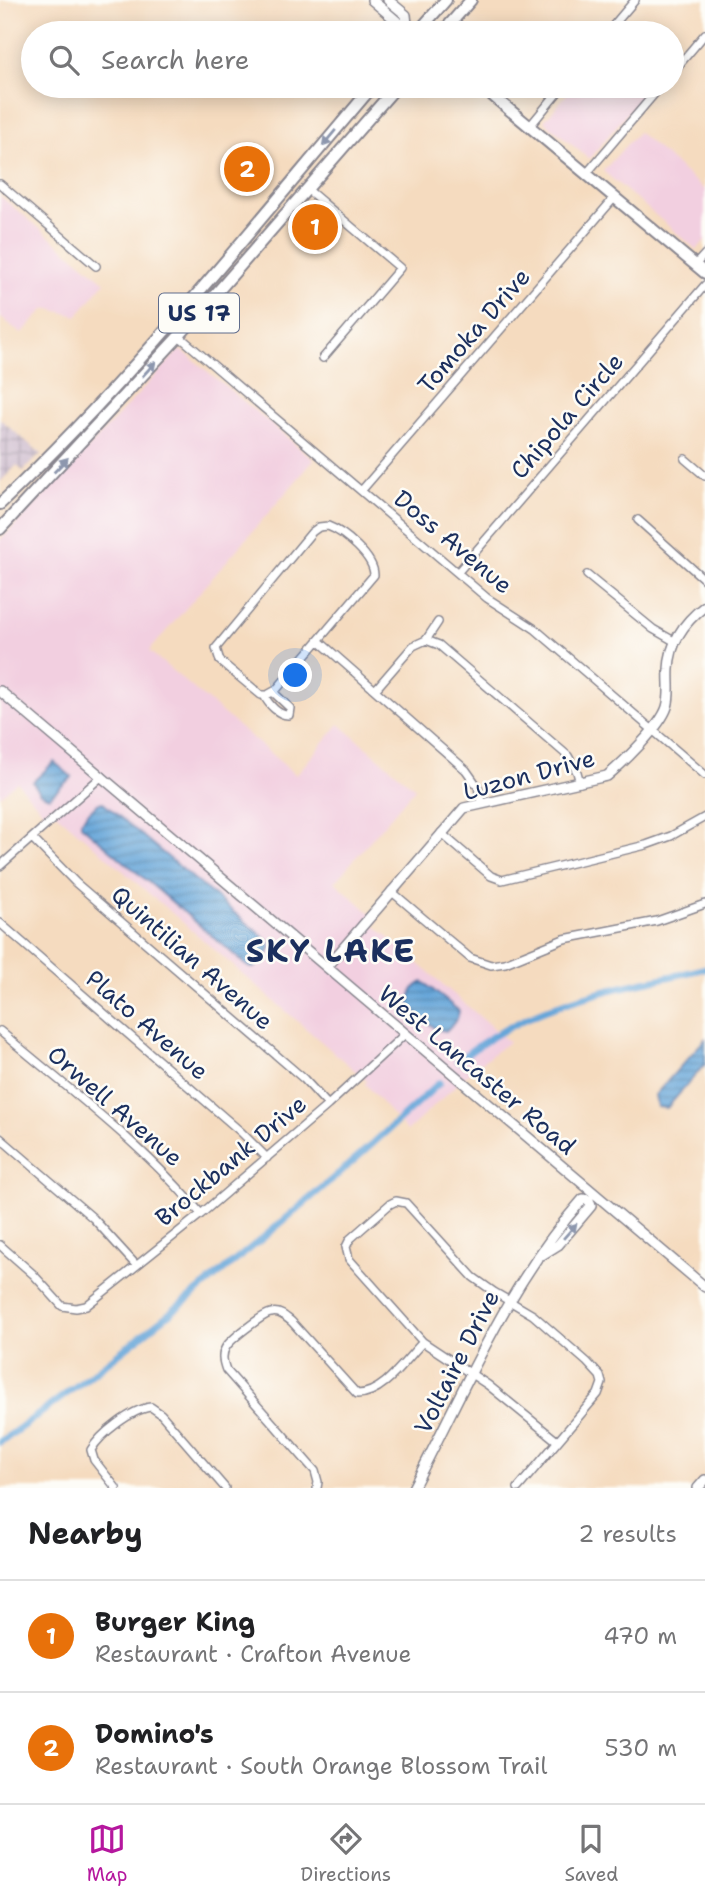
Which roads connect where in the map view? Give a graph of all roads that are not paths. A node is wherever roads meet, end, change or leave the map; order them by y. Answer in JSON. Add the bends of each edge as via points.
{"nodes":[{"id":1,"x":372,"y":0,"type":"edge"},
{"id":2,"x":388,"y":0,"type":"edge"},
{"id":3,"x":446,"y":0,"type":"edge"},
{"id":4,"x":471,"y":0,"type":"edge"},
{"id":5,"x":635,"y":0,"type":"edge"},
{"id":6,"x":397,"y":21,"type":"edge"},
{"id":7,"x":407,"y":21,"type":"edge"},
{"id":8,"x":428,"y":21,"type":"edge"},
{"id":9,"x":453,"y":21,"type":"edge"},
{"id":10,"x":617,"y":21,"type":"edge"},
{"id":11,"x":705,"y":34,"type":"edge"},
{"id":12,"x":684,"y":59,"type":"edge"},
{"id":13,"x":363,"y":98,"type":"edge"},
{"id":14,"x":387,"y":98,"type":"edge"},
{"id":15,"x":496,"y":98,"type":"edge"},
{"id":16,"x":553,"y":98,"type":"edge"},
{"id":17,"x":651,"y":98,"type":"edge"},
{"id":18,"x":530,"y":126,"type":"junction"},
{"id":19,"x":587,"y":173,"type":"junction"},
{"id":20,"x":0,"y":184,"type":"edge"},
{"id":21,"x":307,"y":189,"type":"junction"},
{"id":22,"x":615,"y":197,"type":"junction"},
{"id":23,"x":705,"y":254,"type":"edge"},
{"id":24,"x":695,"y":265,"type":"junction"},
{"id":25,"x":96,"y":266,"type":"dead end"},
{"id":26,"x":705,"y":273,"type":"edge"},
{"id":27,"x":705,"y":285,"type":"edge"},
{"id":28,"x":177,"y":319,"type":"junction"},
{"id":29,"x":179,"y":336,"type":"junction"},
{"id":30,"x":323,"y":358,"type":"dead end"},
{"id":31,"x":96,"y":408,"type":"junction"},
{"id":32,"x":94,"y":429,"type":"junction"},
{"id":33,"x":685,"y":459,"type":"dead end"},
{"id":34,"x":705,"y":476,"type":"edge"},
{"id":35,"x":362,"y":490,"type":"junction"},
{"id":36,"x":0,"y":504,"type":"edge"},
{"id":37,"x":638,"y":520,"type":"dead end"},
{"id":38,"x":0,"y":529,"type":"edge"},
{"id":39,"x":458,"y":572,"type":"junction"},
{"id":40,"x":587,"y":575,"type":"dead end"},
{"id":41,"x":705,"y":580,"type":"edge"},
{"id":42,"x":705,"y":606,"type":"edge"},
{"id":43,"x":439,"y":622,"type":"dead end"},
{"id":44,"x":426,"y":640,"type":"junction"},
{"id":45,"x":319,"y":641,"type":"junction"},
{"id":46,"x":674,"y":641,"type":"junction"},
{"id":47,"x":375,"y":690,"type":"junction"},
{"id":48,"x":0,"y":691,"type":"edge"},
{"id":49,"x":274,"y":693,"type":"junction"},
{"id":50,"x":264,"y":695,"type":"junction"},
{"id":51,"x":652,"y":730,"type":"junction"},
{"id":52,"x":705,"y":775,"type":"edge"},
{"id":53,"x":102,"y":776,"type":"junction"},
{"id":54,"x":580,"y":783,"type":"junction"},
{"id":55,"x":481,"y":802,"type":"junction"},
{"id":56,"x":705,"y":817,"type":"edge"},
{"id":57,"x":441,"y":833,"type":"junction"},
{"id":58,"x":32,"y":838,"type":"junction"},
{"id":59,"x":0,"y":866,"type":"edge"},
{"id":60,"x":391,"y":891,"type":"junction"},
{"id":61,"x":705,"y":904,"type":"edge"},
{"id":62,"x":0,"y":923,"type":"edge"},
{"id":63,"x":327,"y":967,"type":"junction"},
{"id":64,"x":0,"y":1031,"type":"edge"},
{"id":65,"x":405,"y":1034,"type":"junction"},
{"id":66,"x":328,"y":1105,"type":"junction"},
{"id":67,"x":0,"y":1138,"type":"edge"},
{"id":68,"x":267,"y":1158,"type":"junction"},
{"id":69,"x":592,"y":1197,"type":"junction"},
{"id":70,"x":201,"y":1214,"type":"junction"},
{"id":71,"x":0,"y":1245,"type":"edge"},
{"id":72,"x":135,"y":1265,"type":"junction"},
{"id":73,"x":705,"y":1287,"type":"edge"},
{"id":74,"x":509,"y":1301,"type":"junction"},
{"id":75,"x":423,"y":1342,"type":"junction"},
{"id":76,"x":472,"y":1373,"type":"junction"},
{"id":77,"x":556,"y":1441,"type":"junction"},
{"id":78,"x":705,"y":1480,"type":"edge"},
{"id":79,"x":317,"y":1485,"type":"edge"},
{"id":80,"x":116,"y":1488,"type":"edge"},
{"id":81,"x":225,"y":1488,"type":"edge"},
{"id":82,"x":413,"y":1488,"type":"edge"},
{"id":83,"x":518,"y":1488,"type":"edge"},
{"id":84,"x":698,"y":1488,"type":"edge"}],
"edges":[{"from":1,"to":6,"type":"street"},
{"from":2,"to":7,"type":"street"},
{"from":3,"to":8,"type":"main road"},
{"from":4,"to":9,"type":"main road"},
{"from":5,"to":10,"type":"street"},
{"from":11,"to":12,"type":"street"},
{"from":13,"to":28,"type":"main road","number":"US 17","one_way":true},
{"from":14,"to":21,"type":"main road","number":"US 17"},
{"from":15,"to":18,"type":"main road"},
{"from":16,"to":18,"type":"street"},
{"from":17,"to":19,"type":"street"},
{"from":18,"to":19,"type":"main road"},
{"from":19,"to":22,"type":"main road"},
{"from":20,"to":25,"type":"street"},
{"from":21,"to":29,"type":"main road","number":"US 17"},
{"from":21,"to":30,"type":"street","via":[[400,268]]},
{"from":22,"to":24,"type":"main road"},
{"from":22,"to":35,"type":"street","name":"Tomoka Drive"},
{"from":23,"to":24,"type":"street"},
{"from":24,"to":26,"type":"main road"},
{"from":27,"to":39,"type":"street","name":"Chipola Circle"},
{"from":28,"to":29,"type":"main road"},
{"from":28,"to":31,"type":"main road","number":"US 17"},
{"from":32,"to":29,"type":"main road","number":"US 17","one_way":true},
{"from":29,"to":35,"type":"street","name":"Doss Avenue"},
{"from":31,"to":32,"type":"main road"},
{"from":31,"to":36,"type":"main road","number":"US 17"},
{"from":38,"to":32,"type":"main road","number":"US 17","one_way":true},
{"from":33,"to":34,"type":"street"},
{"from":35,"to":39,"type":"street","name":"Doss Avenue"},
{"from":37,"to":41,"type":"street"},
{"from":39,"to":51,"type":"street","name":"Doss Avenue","via":[[487,598],[535,629]]},
{"from":40,"to":46,"type":"street"},
{"from":42,"to":46,"type":"street","name":"Luzon Drive"},
{"from":43,"to":44,"type":"street"},
{"from":44,"to":47,"type":"street","via":[[413,646]]},
{"from":44,"to":54,"type":"street","via":[[439,645],[568,756]]},
{"from":45,"to":47,"type":"street"},
{"from":45,"to":49,"type":"street"},
{"from":45,"to":50,"type":"street","via":[[374,575],[370,559],[328,526],[319,527],[216,648],[219,661]]},
{"from":46,"to":51,"type":"street","name":"Luzon Drive","via":[[667,709]]},
{"from":47,"to":55,"type":"street","via":[[466,769]]},
{"from":48,"to":53,"type":"street","name":"West Lancaster Road"},
{"from":49,"to":50,"type":"street"},
{"from":49,"to":50,"type":"street","via":[[290,708],[289,715],[282,714]]},
{"from":51,"to":52,"type":"street","name":"Doss Avenue"},
{"from":51,"to":54,"type":"street","name":"Luzon Drive","via":[[607,776]]},
{"from":53,"to":58,"type":"street"},
{"from":53,"to":63,"type":"street","name":"West Lancaster Road"},
{"from":54,"to":55,"type":"street","name":"Luzon Drive"},
{"from":55,"to":57,"type":"street","name":"Luzon Drive","via":[[464,808]]},
{"from":56,"to":57,"type":"street","via":[[646,845],[502,880],[491,876]]},
{"from":57,"to":60,"type":"street","name":"Luzon Drive"},
{"from":58,"to":59,"type":"street"},
{"from":58,"to":66,"type":"street","name":"Quintilian Avenue","via":[[76,883],[304,1079]]},
{"from":60,"to":61,"type":"street","via":[[470,958],[491,965],[564,939],[657,921]]},
{"from":60,"to":63,"type":"street","name":"Luzon Drive"},
{"from":62,"to":68,"type":"street","name":"Plato Avenue"},
{"from":63,"to":65,"type":"street","name":"West Lancaster Road"},
{"from":64,"to":70,"type":"street","name":"Orwell Avenue","via":[[138,1149]]},
{"from":65,"to":66,"type":"street","name":"Brockbank Drive"},
{"from":65,"to":69,"type":"street","name":"West Lancaster Road"},
{"from":66,"to":68,"type":"street","name":"Brockbank Drive"},
{"from":67,"to":72,"type":"street","via":[[93,1218]]},
{"from":68,"to":70,"type":"street","name":"Brockbank Drive"},
{"from":69,"to":73,"type":"street","name":"West Lancaster Road"},
{"from":69,"to":74,"type":"street","name":"Voltaire Drive","via":[[583,1199],[549,1239]]},
{"from":70,"to":72,"type":"street","name":"Brockbank Drive"},
{"from":71,"to":72,"type":"street","name":"Brockbank Drive","via":[[62,1306],[86,1306]]},
{"from":74,"to":75,"type":"street","via":[[473,1277],[406,1203],[396,1201],[346,1247],[349,1259]]},
{"from":74,"to":76,"type":"street","name":"Voltaire Drive"},
{"from":74,"to":77,"type":"street","via":[[533,1315],[600,1376],[598,1394]]},
{"from":75,"to":76,"type":"street"},
{"from":75,"to":79,"type":"street","via":[[379,1388],[367,1394],[357,1394],[281,1313],[263,1317],[227,1345],[226,1370],[315,1471]]},
{"from":76,"to":77,"type":"street"},
{"from":76,"to":82,"type":"street","name":"Voltaire Drive"},
{"from":77,"to":83,"type":"street"},
{"from":78,"to":84,"type":"street"},
{"from":80,"to":81,"type":"street","via":[[91,1450],[97,1440],[135,1412],[151,1408]]}]}
